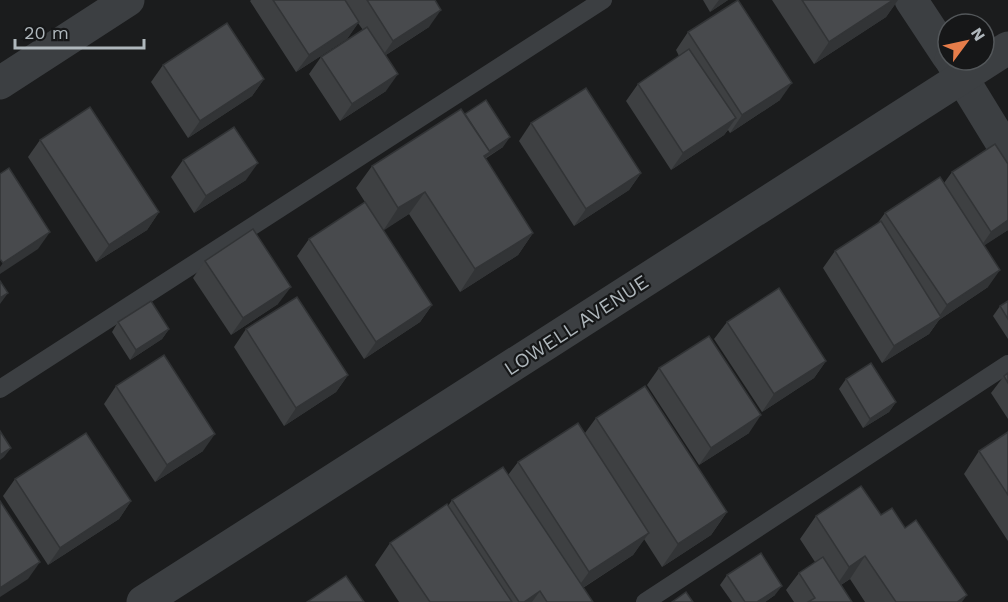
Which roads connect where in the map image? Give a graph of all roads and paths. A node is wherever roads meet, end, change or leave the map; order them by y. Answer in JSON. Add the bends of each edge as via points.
{"nodes":[{"id":1,"x":128,"y":0,"type":"edge"},
{"id":2,"x":603,"y":0,"type":"edge"},
{"id":3,"x":911,"y":0,"type":"edge"},
{"id":4,"x":936,"y":38,"type":"edge"},
{"id":5,"x":943,"y":72,"type":"edge"},
{"id":6,"x":958,"y":72,"type":"edge"},
{"id":7,"x":0,"y":83,"type":"edge"},
{"id":8,"x":1008,"y":153,"type":"edge"},
{"id":9,"x":1008,"y":364,"type":"edge"},
{"id":10,"x":0,"y":389,"type":"edge"},
{"id":11,"x":143,"y":602,"type":"edge"},
{"id":12,"x":645,"y":602,"type":"edge"}],
"edges":[{"from":1,"to":7,"type":"street"},
{"from":2,"to":10,"type":"lane"},
{"from":3,"to":4,"type":"street"},
{"from":5,"to":11,"type":"street","name":"LOWELL AVENUE"},
{"from":6,"to":8,"type":"street"},
{"from":9,"to":12,"type":"lane"}]}
